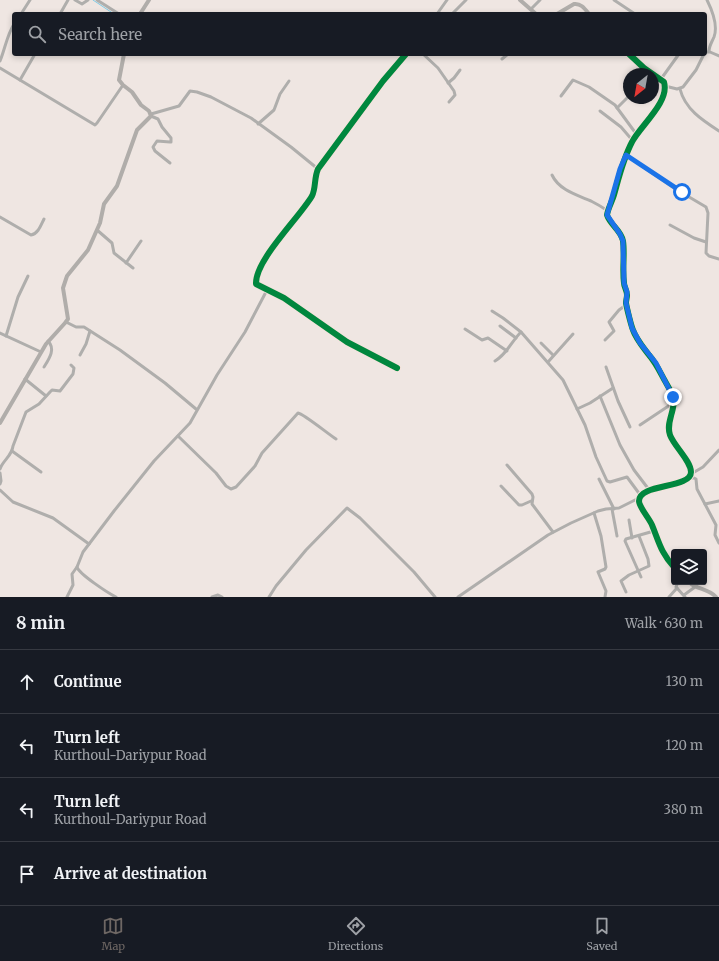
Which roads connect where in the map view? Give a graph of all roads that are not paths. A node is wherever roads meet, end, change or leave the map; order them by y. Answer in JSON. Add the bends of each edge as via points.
{"nodes":[{"id":1,"x":30,"y":0,"type":"edge"},
{"id":2,"x":68,"y":0,"type":"edge"},
{"id":3,"x":75,"y":0,"type":"edge"},
{"id":4,"x":88,"y":0,"type":"edge"},
{"id":5,"x":97,"y":0,"type":"edge"},
{"id":6,"x":149,"y":0,"type":"edge"},
{"id":7,"x":447,"y":0,"type":"edge"},
{"id":8,"x":466,"y":0,"type":"edge"},
{"id":9,"x":520,"y":0,"type":"edge"},
{"id":10,"x":540,"y":0,"type":"edge"},
{"id":11,"x":614,"y":0,"type":"edge"},
{"id":12,"x":707,"y":0,"type":"edge"},
{"id":13,"x":578,"y":2,"type":"edge"},
{"id":14,"x":531,"y":9,"type":"junction"},
{"id":15,"x":22,"y":12,"type":"edge"},
{"id":16,"x":61,"y":12,"type":"edge"},
{"id":17,"x":116,"y":12,"type":"edge"},
{"id":18,"x":141,"y":12,"type":"edge"},
{"id":19,"x":438,"y":12,"type":"edge"},
{"id":20,"x":454,"y":12,"type":"edge"},
{"id":21,"x":534,"y":12,"type":"edge"},
{"id":22,"x":560,"y":12,"type":"edge"},
{"id":23,"x":587,"y":12,"type":"edge"},
{"id":24,"x":632,"y":12,"type":"edge"},
{"id":25,"x":12,"y":28,"type":"edge"},
{"id":26,"x":707,"y":50,"type":"edge"},
{"id":27,"x":707,"y":52,"type":"edge"},
{"id":28,"x":34,"y":56,"type":"edge"},
{"id":29,"x":124,"y":56,"type":"edge"},
{"id":30,"x":404,"y":56,"type":"edge"},
{"id":31,"x":425,"y":56,"type":"edge"},
{"id":32,"x":506,"y":56,"type":"edge"},
{"id":33,"x":631,"y":56,"type":"edge"},
{"id":34,"x":678,"y":56,"type":"edge"},
{"id":35,"x":704,"y":56,"type":"edge"},
{"id":36,"x":719,"y":56,"type":"edge"},
{"id":37,"x":502,"y":59,"type":"dead end"},
{"id":38,"x":0,"y":61,"type":"edge"},
{"id":39,"x":644,"y":68,"type":"edge"},
{"id":40,"x":0,"y":69,"type":"edge"},
{"id":41,"x":460,"y":70,"type":"dead end"},
{"id":42,"x":661,"y":79,"type":"joint"},
{"id":43,"x":20,"y":80,"type":"junction"},
{"id":44,"x":289,"y":81,"type":"dead end"},
{"id":45,"x":448,"y":83,"type":"junction"},
{"id":46,"x":123,"y":85,"type":"junction"},
{"id":47,"x":665,"y":86,"type":"junction"},
{"id":48,"x":680,"y":89,"type":"junction"},
{"id":49,"x":560,"y":96,"type":"dead end"},
{"id":50,"x":449,"y":102,"type":"dead end"},
{"id":51,"x":623,"y":102,"type":"edge"},
{"id":52,"x":617,"y":108,"type":"junction"},
{"id":53,"x":600,"y":111,"type":"dead end"},
{"id":54,"x":151,"y":115,"type":"junction"},
{"id":55,"x":258,"y":124,"type":"junction"},
{"id":56,"x":719,"y":131,"type":"edge"},
{"id":57,"x":637,"y":135,"type":"junction"},
{"id":58,"x":632,"y":141,"type":"junction"},
{"id":59,"x":626,"y":155,"type":"junction"},
{"id":60,"x":170,"y":163,"type":"dead end"},
{"id":61,"x":318,"y":169,"type":"junction"},
{"id":62,"x":552,"y":175,"type":"dead end"},
{"id":63,"x":608,"y":211,"type":"junction"},
{"id":64,"x":0,"y":217,"type":"edge"},
{"id":65,"x":44,"y":219,"type":"dead end"},
{"id":66,"x":670,"y":226,"type":"dead end"},
{"id":67,"x":97,"y":230,"type":"junction"},
{"id":68,"x":141,"y":241,"type":"dead end"},
{"id":69,"x":706,"y":242,"type":"junction"},
{"id":70,"x":719,"y":259,"type":"edge"},
{"id":71,"x":126,"y":263,"type":"junction"},
{"id":72,"x":133,"y":268,"type":"dead end"},
{"id":73,"x":28,"y":276,"type":"dead end"},
{"id":74,"x":267,"y":290,"type":"junction"},
{"id":75,"x":626,"y":304,"type":"junction"},
{"id":76,"x":492,"y":311,"type":"dead end"},
{"id":77,"x":66,"y":322,"type":"junction"},
{"id":78,"x":500,"y":326,"type":"dead end"},
{"id":79,"x":465,"y":329,"type":"dead end"},
{"id":80,"x":90,"y":331,"type":"junction"},
{"id":81,"x":521,"y":332,"type":"junction"},
{"id":82,"x":0,"y":333,"type":"edge"},
{"id":83,"x":573,"y":334,"type":"dead end"},
{"id":84,"x":6,"y":336,"type":"junction"},
{"id":85,"x":516,"y":338,"type":"junction"},
{"id":86,"x":605,"y":340,"type":"dead end"},
{"id":87,"x":48,"y":341,"type":"junction"},
{"id":88,"x":541,"y":343,"type":"dead end"},
{"id":89,"x":507,"y":351,"type":"junction"},
{"id":90,"x":41,"y":352,"type":"junction"},
{"id":91,"x":80,"y":355,"type":"dead end"},
{"id":92,"x":553,"y":355,"type":"junction"},
{"id":93,"x":495,"y":361,"type":"dead end"},
{"id":94,"x":548,"y":362,"type":"junction"},
{"id":95,"x":71,"y":365,"type":"dead end"},
{"id":96,"x":44,"y":367,"type":"dead end"},
{"id":97,"x":606,"y":367,"type":"dead end"},
{"id":98,"x":397,"y":368,"type":"dead end"},
{"id":99,"x":25,"y":379,"type":"junction"},
{"id":100,"x":613,"y":388,"type":"junction"},
{"id":101,"x":46,"y":396,"type":"junction"},
{"id":102,"x":600,"y":396,"type":"junction"},
{"id":103,"x":674,"y":404,"type":"junction"},
{"id":104,"x":196,"y":409,"type":"junction"},
{"id":105,"x":577,"y":409,"type":"junction"},
{"id":106,"x":0,"y":423,"type":"edge"},
{"id":107,"x":640,"y":426,"type":"dead end"},
{"id":108,"x":630,"y":427,"type":"dead end"},
{"id":109,"x":178,"y":436,"type":"junction"},
{"id":110,"x":336,"y":439,"type":"dead end"},
{"id":111,"x":719,"y":450,"type":"edge"},
{"id":112,"x":12,"y":451,"type":"junction"},
{"id":113,"x":507,"y":465,"type":"dead end"},
{"id":114,"x":0,"y":469,"type":"edge"},
{"id":115,"x":41,"y":472,"type":"dead end"},
{"id":116,"x":0,"y":473,"type":"edge"},
{"id":117,"x":690,"y":476,"type":"junction"},
{"id":118,"x":599,"y":479,"type":"dead end"},
{"id":119,"x":608,"y":481,"type":"junction"},
{"id":120,"x":0,"y":484,"type":"edge"},
{"id":121,"x":602,"y":485,"type":"junction"},
{"id":122,"x":501,"y":486,"type":"dead end"},
{"id":123,"x":0,"y":490,"type":"edge"},
{"id":124,"x":650,"y":491,"type":"junction"},
{"id":125,"x":640,"y":497,"type":"junction"},
{"id":126,"x":531,"y":501,"type":"junction"},
{"id":127,"x":719,"y":501,"type":"edge"},
{"id":128,"x":705,"y":504,"type":"junction"},
{"id":129,"x":613,"y":509,"type":"junction"},
{"id":130,"x":594,"y":513,"type":"junction"},
{"id":131,"x":629,"y":520,"type":"dead end"},
{"id":132,"x":654,"y":531,"type":"junction"},
{"id":133,"x":553,"y":532,"type":"junction"},
{"id":134,"x":617,"y":536,"type":"dead end"},
{"id":135,"x":639,"y":536,"type":"junction"},
{"id":136,"x":632,"y":538,"type":"junction"},
{"id":137,"x":719,"y":543,"type":"edge"},
{"id":138,"x":89,"y":544,"type":"junction"},
{"id":139,"x":671,"y":563,"type":"edge"},
{"id":140,"x":77,"y":567,"type":"junction"},
{"id":141,"x":638,"y":571,"type":"junction"},
{"id":142,"x":641,"y":577,"type":"dead end"},
{"id":143,"x":676,"y":585,"type":"edge"},
{"id":144,"x":693,"y":585,"type":"edge"},
{"id":145,"x":695,"y":587,"type":"junction"},
{"id":146,"x":677,"y":588,"type":"junction"},
{"id":147,"x":626,"y":592,"type":"dead end"},
{"id":148,"x":606,"y":595,"type":"edge"},
{"id":149,"x":684,"y":596,"type":"edge"},
{"id":150,"x":67,"y":597,"type":"edge"},
{"id":151,"x":116,"y":597,"type":"edge"},
{"id":152,"x":212,"y":597,"type":"edge"},
{"id":153,"x":222,"y":597,"type":"edge"},
{"id":154,"x":269,"y":597,"type":"edge"},
{"id":155,"x":435,"y":597,"type":"edge"},
{"id":156,"x":458,"y":597,"type":"edge"},
{"id":157,"x":610,"y":597,"type":"edge"},
{"id":158,"x":669,"y":597,"type":"edge"},
{"id":159,"x":716,"y":597,"type":"edge"}],
"edges":[{"from":1,"to":15,"type":"street"},
{"from":2,"to":16,"type":"street"},
{"from":3,"to":4,"type":"street","via":[[82,4]]},
{"from":5,"to":17,"type":"street"},
{"from":6,"to":18,"type":"street"},
{"from":7,"to":19,"type":"street"},
{"from":8,"to":20,"type":"street"},
{"from":9,"to":14,"type":"street"},
{"from":10,"to":14,"type":"street"},
{"from":11,"to":24,"type":"street"},
{"from":12,"to":26,"type":"street","via":[[715,29]]},
{"from":13,"to":22,"type":"street"},
{"from":13,"to":23,"type":"street"},
{"from":14,"to":21,"type":"street"},
{"from":25,"to":38,"type":"street"},
{"from":27,"to":36,"type":"street"},
{"from":28,"to":43,"type":"street"},
{"from":29,"to":46,"type":"street","via":[[119,78]]},
{"from":30,"to":61,"type":"street"},
{"from":31,"to":45,"type":"street","via":[[438,68]]},
{"from":32,"to":37,"type":"street"},
{"from":33,"to":39,"type":"street"},
{"from":34,"to":42,"type":"street"},
{"from":35,"to":48,"type":"street"},
{"from":40,"to":43,"type":"street"},
{"from":41,"to":45,"type":"street"},
{"from":42,"to":47,"type":"street"},
{"from":43,"to":46,"type":"street","via":[[95,124]]},
{"from":44,"to":55,"type":"street","via":[[280,94],[274,110]]},
{"from":45,"to":50,"type":"street","via":[[455,93]]},
{"from":46,"to":54,"type":"street"},
{"from":47,"to":48,"type":"street"},
{"from":47,"to":57,"type":"street","via":[[661,103]]},
{"from":48,"to":56,"type":"street","via":[[691,109]]},
{"from":49,"to":52,"type":"street","via":[[575,79],[590,86]]},
{"from":51,"to":52,"type":"street"},
{"from":52,"to":57,"type":"street"},
{"from":53,"to":58,"type":"street","via":[[621,127]]},
{"from":54,"to":55,"type":"street","via":[[179,106],[188,92],[193,91],[237,110]]},
{"from":54,"to":60,"type":"street","via":[[158,119],[171,138],[171,142],[157,141],[153,147]]},
{"from":54,"to":67,"type":"street","via":[[137,130],[117,186],[104,204]]},
{"from":55,"to":61,"type":"street"},
{"from":57,"to":58,"type":"street"},
{"from":58,"to":59,"type":"street"},
{"from":59,"to":63,"type":"street"},
{"from":59,"to":69,"type":"street","via":[[706,207]]},
{"from":61,"to":74,"type":"street","via":[[312,196],[269,253],[257,277],[256,284]]},
{"from":62,"to":63,"type":"street","via":[[558,184]]},
{"from":63,"to":75,"type":"street","via":[[608,219],[623,241]]},
{"from":64,"to":65,"type":"street","via":[[31,235],[37,231]]},
{"from":66,"to":69,"type":"street"},
{"from":67,"to":71,"type":"street","via":[[111,241],[114,253]]},
{"from":67,"to":77,"type":"street","via":[[88,250],[67,276],[64,284],[68,314]]},
{"from":68,"to":71,"type":"street"},
{"from":69,"to":70,"type":"street","via":[[707,254]]},
{"from":71,"to":72,"type":"street"},
{"from":73,"to":84,"type":"street","via":[[18,297]]},
{"from":74,"to":98,"type":"street","via":[[297,307],[347,342]]},
{"from":74,"to":104,"type":"street","via":[[242,338]]},
{"from":75,"to":86,"type":"street","via":[[609,322],[614,331]]},
{"from":75,"to":103,"type":"street","via":[[634,333],[659,369],[672,393]]},
{"from":76,"to":81,"type":"street"},
{"from":77,"to":80,"type":"street"},
{"from":77,"to":87,"type":"street"},
{"from":78,"to":85,"type":"street"},
{"from":79,"to":89,"type":"street","via":[[482,340],[488,338]]},
{"from":80,"to":91,"type":"street"},
{"from":80,"to":104,"type":"street","via":[[146,367]]},
{"from":81,"to":85,"type":"street"},
{"from":81,"to":94,"type":"street"},
{"from":82,"to":84,"type":"street"},
{"from":83,"to":92,"type":"street"},
{"from":84,"to":90,"type":"street"},
{"from":85,"to":89,"type":"street"},
{"from":87,"to":90,"type":"street"},
{"from":87,"to":96,"type":"street","via":[[52,349]]},
{"from":88,"to":92,"type":"street"},
{"from":89,"to":93,"type":"street"},
{"from":90,"to":99,"type":"street"},
{"from":92,"to":94,"type":"street"},
{"from":94,"to":105,"type":"street","via":[[563,380]]},
{"from":95,"to":101,"type":"street","via":[[74,368],[73,374],[60,391],[52,390]]},
{"from":97,"to":100,"type":"street"},
{"from":99,"to":101,"type":"street"},
{"from":99,"to":106,"type":"street"},
{"from":100,"to":102,"type":"street"},
{"from":100,"to":108,"type":"street"},
{"from":101,"to":112,"type":"street","via":[[26,412]]},
{"from":102,"to":105,"type":"street"},
{"from":102,"to":124,"type":"street","via":[[623,451]]},
{"from":103,"to":107,"type":"street"},
{"from":103,"to":117,"type":"street","via":[[669,432],[688,465]]},
{"from":104,"to":109,"type":"street","via":[[190,423]]},
{"from":105,"to":119,"type":"street"},
{"from":109,"to":110,"type":"street","via":[[231,489],[236,487],[255,466],[262,453],[298,413],[302,413]]},
{"from":109,"to":138,"type":"street","via":[[154,461]]},
{"from":111,"to":117,"type":"street"},
{"from":112,"to":114,"type":"street"},
{"from":112,"to":115,"type":"street"},
{"from":113,"to":126,"type":"street","via":[[532,494]]},
{"from":116,"to":120,"type":"street"},
{"from":117,"to":124,"type":"street","via":[[679,483]]},
{"from":117,"to":128,"type":"street","via":[[696,479],[697,489]]},
{"from":118,"to":121,"type":"street"},
{"from":119,"to":121,"type":"street"},
{"from":119,"to":125,"type":"street","via":[[627,477]]},
{"from":121,"to":129,"type":"street"},
{"from":122,"to":126,"type":"street","via":[[519,505]]},
{"from":123,"to":138,"type":"street","via":[[13,502],[58,521]]},
{"from":124,"to":125,"type":"street"},
{"from":125,"to":129,"type":"street"},
{"from":125,"to":132,"type":"street","via":[[640,504]]},
{"from":126,"to":133,"type":"street","via":[[532,506]]},
{"from":127,"to":128,"type":"street"},
{"from":128,"to":137,"type":"street","via":[[716,526],[715,535]]},
{"from":129,"to":130,"type":"street"},
{"from":129,"to":134,"type":"street"},
{"from":130,"to":133,"type":"street"},
{"from":130,"to":148,"type":"street","via":[[606,567],[598,573]]},
{"from":131,"to":136,"type":"street"},
{"from":132,"to":135,"type":"street"},
{"from":132,"to":139,"type":"street","via":[[663,553]]},
{"from":133,"to":156,"type":"street"},
{"from":135,"to":136,"type":"street"},
{"from":135,"to":141,"type":"street","via":[[649,565],[648,568]]},
{"from":136,"to":141,"type":"street","via":[[626,539],[625,542]]},
{"from":138,"to":140,"type":"street"},
{"from":140,"to":150,"type":"street","via":[[72,574],[73,585]]},
{"from":140,"to":151,"type":"street","via":[[79,572]]},
{"from":141,"to":142,"type":"street"},
{"from":141,"to":147,"type":"street","via":[[628,575],[621,582]]},
{"from":143,"to":146,"type":"street"},
{"from":144,"to":145,"type":"street"},
{"from":145,"to":149,"type":"street"},
{"from":145,"to":159,"type":"street","via":[[706,589]]},
{"from":146,"to":149,"type":"street"},
{"from":146,"to":158,"type":"street"},
{"from":148,"to":157,"type":"street"},
{"from":152,"to":153,"type":"street"},
{"from":154,"to":155,"type":"street","via":[[306,550],[347,508],[414,572]]}]}
